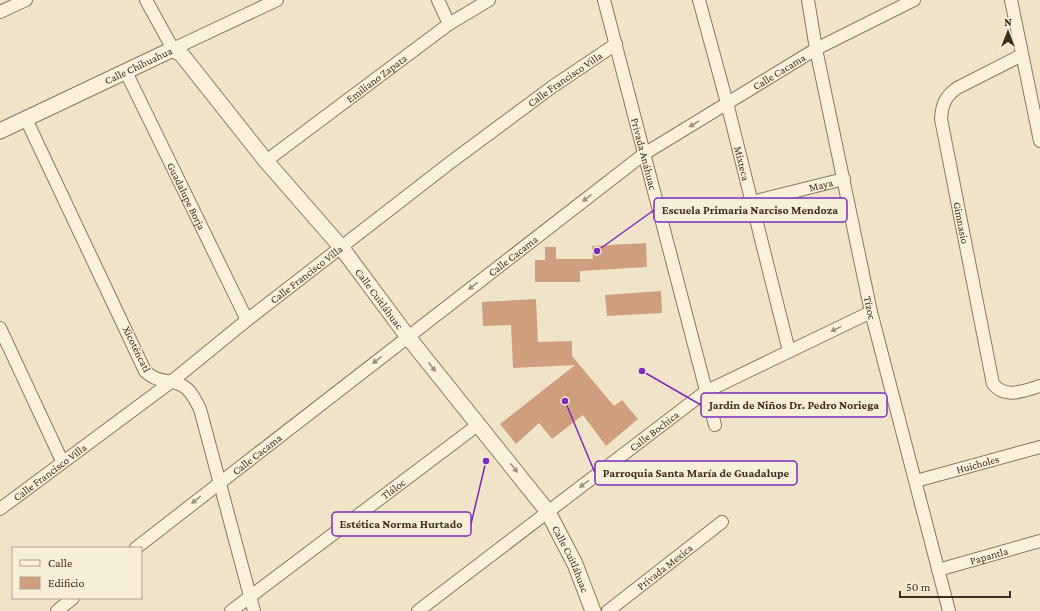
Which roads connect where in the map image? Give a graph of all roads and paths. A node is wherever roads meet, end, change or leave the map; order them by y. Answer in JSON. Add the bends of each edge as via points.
{"nodes":[{"id":1,"x":26,"y":0,"type":"edge"},
{"id":2,"x":146,"y":0,"type":"edge"},
{"id":3,"x":277,"y":0,"type":"edge"},
{"id":4,"x":438,"y":0,"type":"edge"},
{"id":5,"x":490,"y":0,"type":"edge"},
{"id":6,"x":604,"y":0,"type":"edge"},
{"id":7,"x":699,"y":0,"type":"edge"},
{"id":8,"x":808,"y":0,"type":"edge"},
{"id":9,"x":914,"y":0,"type":"edge"},
{"id":10,"x":1011,"y":0,"type":"edge"},
{"id":11,"x":0,"y":12,"type":"edge"},
{"id":12,"x":449,"y":24,"type":"junction"},
{"id":13,"x":616,"y":44,"type":"junction"},
{"id":14,"x":816,"y":48,"type":"junction"},
{"id":15,"x":173,"y":49,"type":"junction"},
{"id":16,"x":1022,"y":55,"type":"junction"},
{"id":17,"x":126,"y":72,"type":"junction"},
{"id":18,"x":727,"y":103,"type":"junction"},
{"id":19,"x":26,"y":119,"type":"junction"},
{"id":20,"x":0,"y":131,"type":"edge"},
{"id":21,"x":1040,"y":141,"type":"edge"},
{"id":22,"x":644,"y":154,"type":"junction"},
{"id":23,"x":266,"y":161,"type":"junction"},
{"id":24,"x":844,"y":179,"type":"junction"},
{"id":25,"x":752,"y":202,"type":"junction"},
{"id":26,"x":341,"y":247,"type":"junction"},
{"id":27,"x":872,"y":312,"type":"junction"},
{"id":28,"x":247,"y":320,"type":"junction"},
{"id":29,"x":0,"y":328,"type":"edge"},
{"id":30,"x":408,"y":337,"type":"junction"},
{"id":31,"x":789,"y":352,"type":"junction"},
{"id":32,"x":171,"y":382,"type":"junction"},
{"id":33,"x":1040,"y":386,"type":"edge"},
{"id":34,"x":705,"y":392,"type":"junction"},
{"id":35,"x":479,"y":424,"type":"junction"},
{"id":36,"x":715,"y":425,"type":"dead end"},
{"id":37,"x":1040,"y":447,"type":"edge"},
{"id":38,"x":62,"y":462,"type":"junction"},
{"id":39,"x":916,"y":481,"type":"junction"},
{"id":40,"x":219,"y":482,"type":"junction"},
{"id":41,"x":0,"y":509,"type":"edge"},
{"id":42,"x":548,"y":512,"type":"junction"},
{"id":43,"x":722,"y":522,"type":"dead end"},
{"id":44,"x":1040,"y":541,"type":"edge"},
{"id":45,"x":137,"y":547,"type":"edge"},
{"id":46,"x":938,"y":570,"type":"junction"},
{"id":47,"x":250,"y":596,"type":"junction"},
{"id":48,"x":72,"y":599,"type":"edge"},
{"id":49,"x":57,"y":611,"type":"edge"},
{"id":50,"x":231,"y":611,"type":"edge"},
{"id":51,"x":254,"y":611,"type":"edge"},
{"id":52,"x":418,"y":611,"type":"edge"},
{"id":53,"x":593,"y":611,"type":"edge"},
{"id":54,"x":608,"y":611,"type":"edge"},
{"id":55,"x":949,"y":611,"type":"edge"}],
"edges":[{"from":1,"to":11,"type":"street"},
{"from":2,"to":15,"type":"street","name":"Calle Cuitláhuac"},
{"from":3,"to":15,"type":"street","name":"Calle Chihuahua"},
{"from":4,"to":12,"type":"street"},
{"from":5,"to":12,"type":"street","name":"Emiliano Zapata"},
{"from":6,"to":13,"type":"street","name":"Privada Anáhuac"},
{"from":7,"to":18,"type":"street","name":"Mixteca"},
{"from":8,"to":14,"type":"street","name":"Tízoc"},
{"from":9,"to":14,"type":"street","name":"Calle Cacama"},
{"from":10,"to":16,"type":"street"},
{"from":12,"to":23,"type":"street","name":"Emiliano Zapata"},
{"from":13,"to":22,"type":"street","name":"Privada Anáhuac"},
{"from":13,"to":26,"type":"street","name":"Calle Francisco Villa","via":[[552,87]]},
{"from":14,"to":18,"type":"street","name":"Calle Cacama"},
{"from":14,"to":24,"type":"street","name":"Tízoc"},
{"from":15,"to":17,"type":"street","name":"Calle Chihuahua"},
{"from":15,"to":23,"type":"street","name":"Calle Cuitláhuac","via":[[182,55]]},
{"from":16,"to":21,"type":"street"},
{"from":16,"to":33,"type":"street","name":"Gimnasio","via":[[948,95],[944,101],[941,120],[993,384],[1004,393]]},
{"from":17,"to":19,"type":"street","name":"Calle Chihuahua"},
{"from":17,"to":28,"type":"street","name":"Guadalupe Borja"},
{"from":18,"to":22,"type":"street","name":"Calle Cacama","one_way":true},
{"from":18,"to":25,"type":"street","name":"Mixteca"},
{"from":19,"to":20,"type":"street","name":"Calle Chihuahua"},
{"from":19,"to":32,"type":"street","name":"Xicoténcatl","via":[[145,371],[152,378]]},
{"from":22,"to":30,"type":"street","name":"Calle Cacama","one_way":true},
{"from":22,"to":34,"type":"street","name":"Privada Anáhuac"},
{"from":23,"to":26,"type":"street","name":"Calle Cuitláhuac"},
{"from":24,"to":25,"type":"street","name":"Maya"},
{"from":24,"to":27,"type":"street","name":"Tízoc"},
{"from":25,"to":31,"type":"street","name":"Mixteca"},
{"from":26,"to":28,"type":"street","name":"Calle Francisco Villa"},
{"from":26,"to":30,"type":"street","name":"Calle Cuitláhuac"},
{"from":27,"to":31,"type":"street","name":"Calle Bochica","one_way":true},
{"from":27,"to":39,"type":"street","name":"Tízoc"},
{"from":28,"to":32,"type":"street","name":"Calle Francisco Villa"},
{"from":29,"to":38,"type":"street"},
{"from":30,"to":35,"type":"street","name":"Calle Cuitláhuac","one_way":true},
{"from":30,"to":40,"type":"street","name":"Calle Cacama","one_way":true},
{"from":31,"to":34,"type":"street","name":"Calle Bochica"},
{"from":32,"to":38,"type":"street","name":"Calle Francisco Villa"},
{"from":32,"to":40,"type":"street","name":"Xicoténcatl","via":[[184,386],[200,409]]},
{"from":34,"to":36,"type":"street","name":"Privada Anáhuac"},
{"from":34,"to":42,"type":"street","name":"Calle Bochica","one_way":true},
{"from":35,"to":42,"type":"street","name":"Calle Cuitláhuac","one_way":true},
{"from":35,"to":47,"type":"street","name":"Tláloc"},
{"from":37,"to":39,"type":"street","name":"Huicholes"},
{"from":38,"to":41,"type":"street","name":"Calle Francisco Villa"},
{"from":39,"to":46,"type":"street","name":"Tízoc"},
{"from":40,"to":45,"type":"street","name":"Calle Cacama","one_way":true},
{"from":40,"to":47,"type":"street","name":"Xicoténcatl"},
{"from":42,"to":52,"type":"street","name":"Calle Bochica"},
{"from":42,"to":53,"type":"street","name":"Calle Cuitláhuac","via":[[575,564]]},
{"from":43,"to":54,"type":"street","name":"Privada Mexica"},
{"from":44,"to":46,"type":"street","name":"Papantla"},
{"from":46,"to":55,"type":"street","name":"Tízoc"},
{"from":47,"to":50,"type":"street","name":"Tláloc"},
{"from":47,"to":51,"type":"street","name":"Xicoténcatl"},
{"from":48,"to":49,"type":"street"}]}
